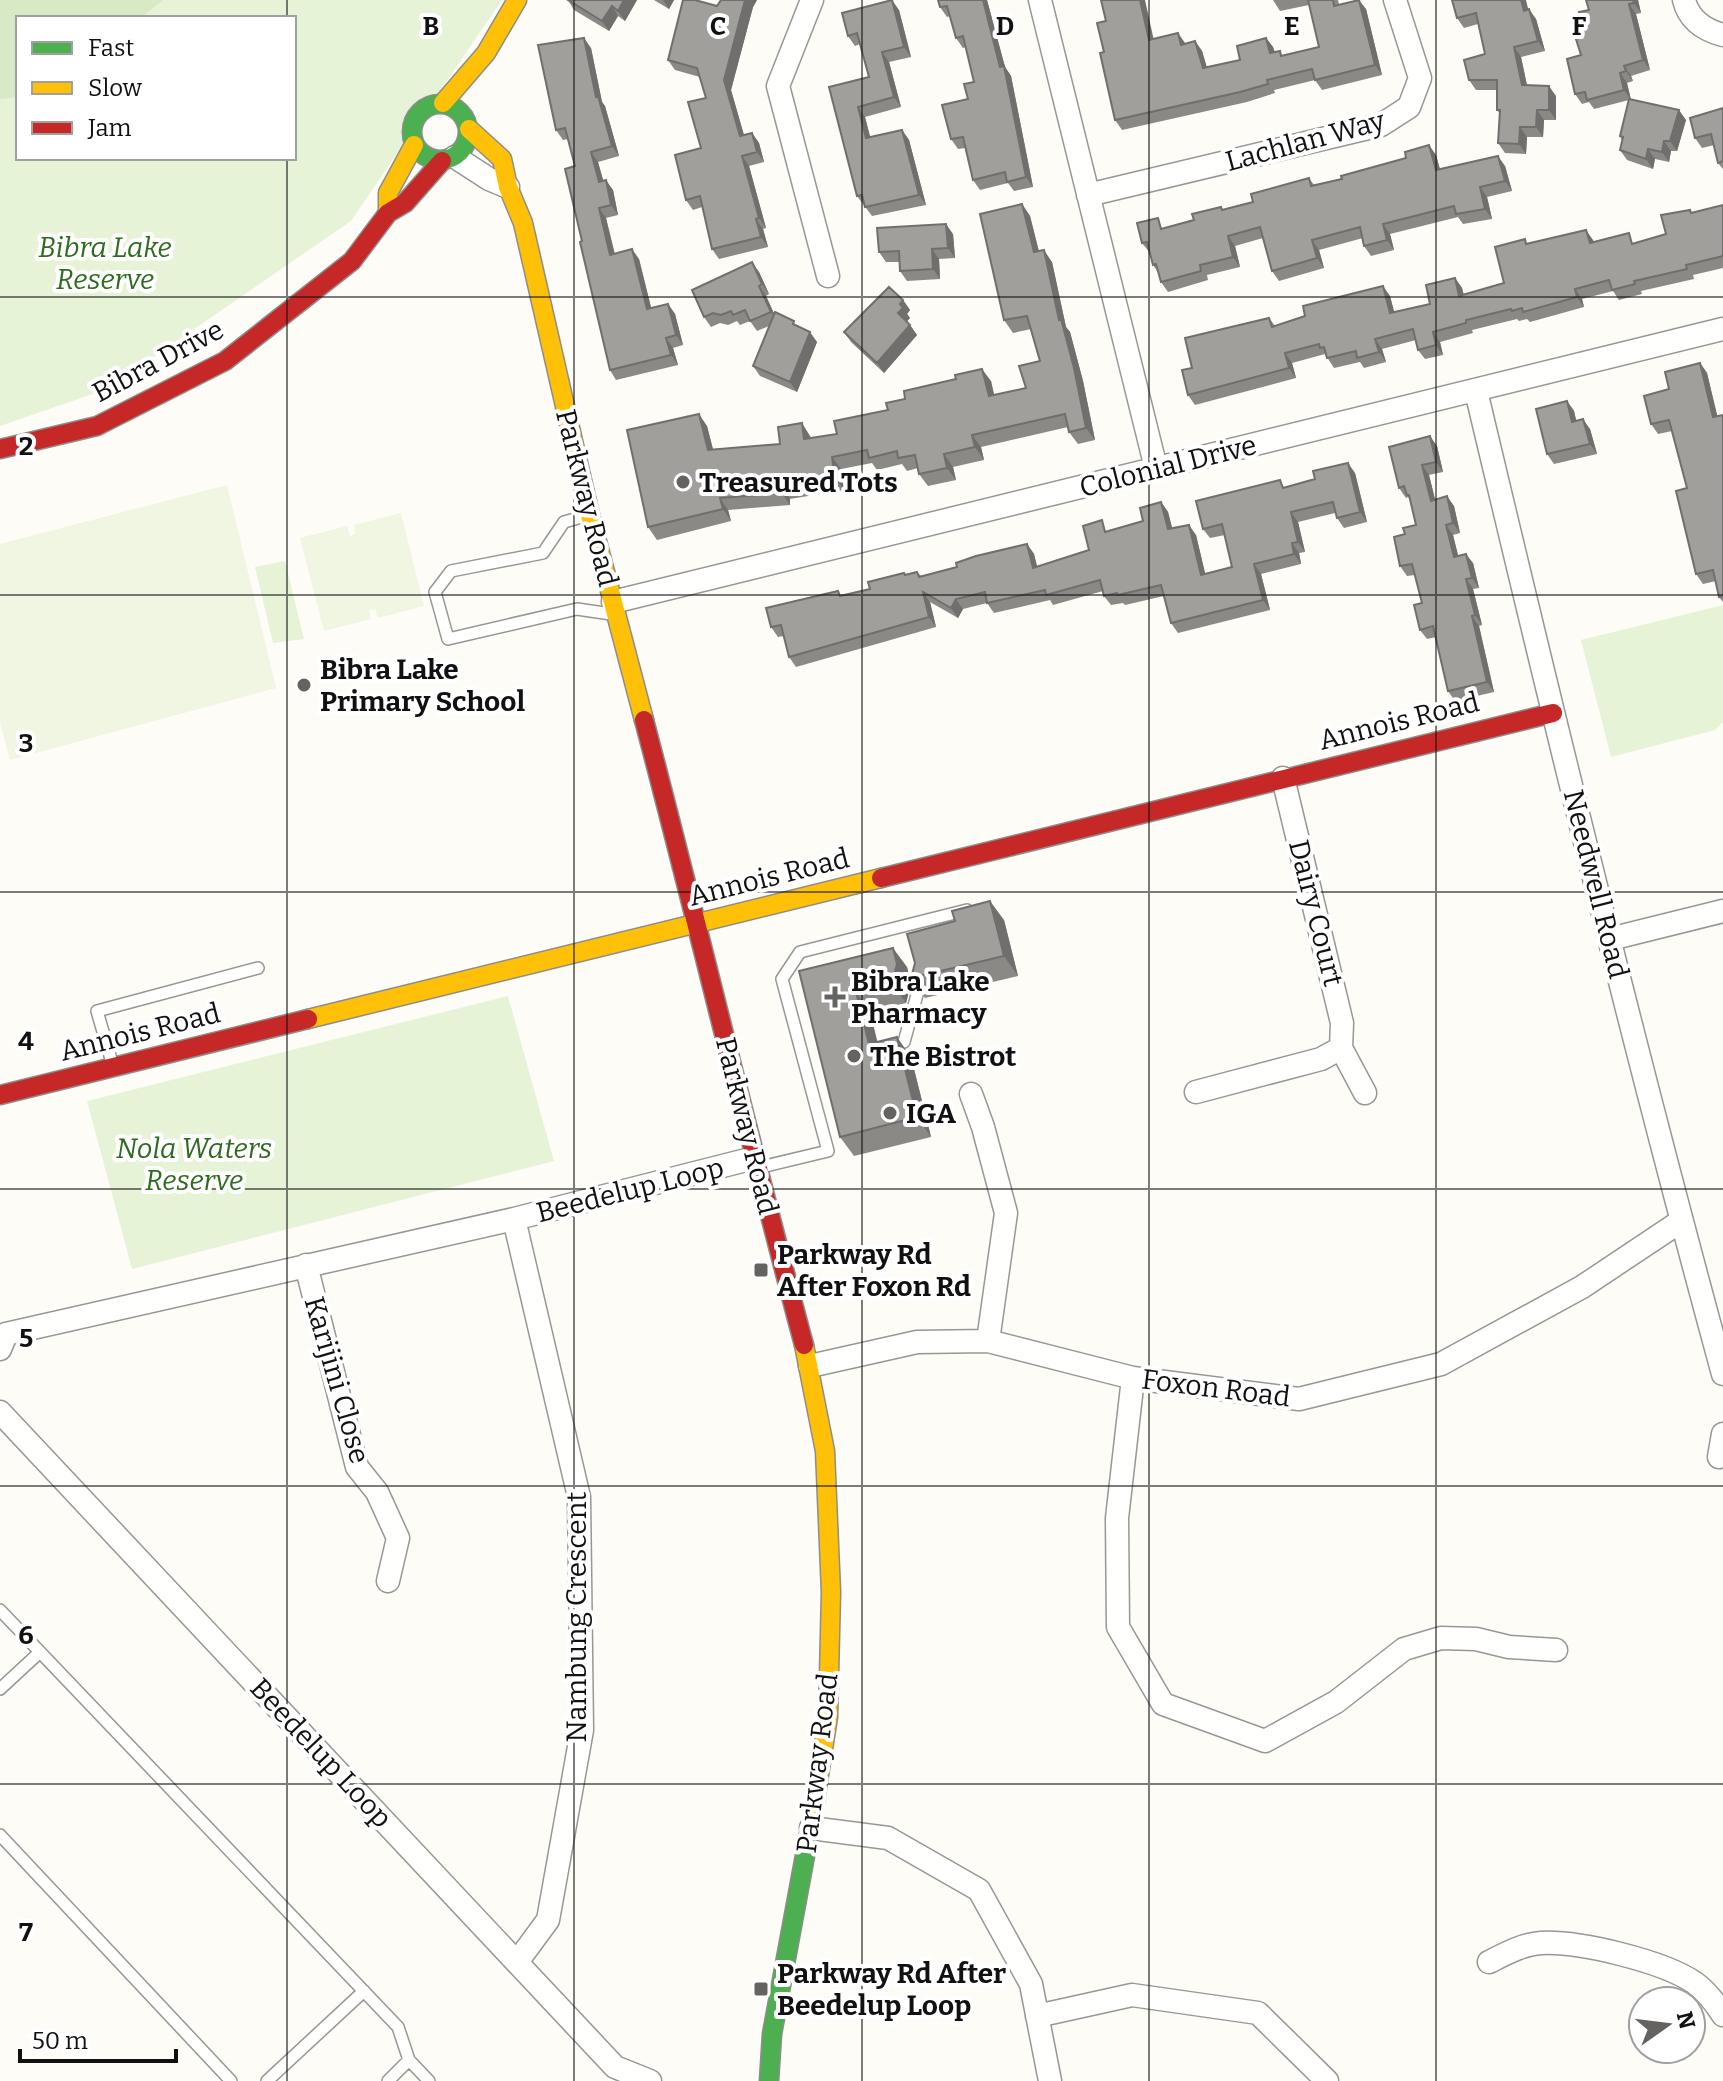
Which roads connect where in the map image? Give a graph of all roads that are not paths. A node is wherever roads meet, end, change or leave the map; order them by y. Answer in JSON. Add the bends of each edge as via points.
{"nodes":[{"id":1,"x":517,"y":0,"type":"edge"},
{"id":2,"x":812,"y":0,"type":"edge"},
{"id":3,"x":1040,"y":0,"type":"edge"},
{"id":4,"x":1395,"y":0,"type":"edge"},
{"id":5,"x":1684,"y":0,"type":"edge"},
{"id":6,"x":1723,"y":35,"type":"edge"},
{"id":7,"x":486,"y":53,"type":"junction"},
{"id":8,"x":443,"y":103,"type":"junction"},
{"id":9,"x":467,"y":122,"type":"junction"},
{"id":10,"x":414,"y":145,"type":"junction"},
{"id":11,"x":448,"y":159,"type":"junction"},
{"id":12,"x":508,"y":187,"type":"junction"},
{"id":13,"x":1088,"y":195,"type":"junction"},
{"id":14,"x":388,"y":213,"type":"junction"},
{"id":15,"x":828,"y":276,"type":"dead end"},
{"id":16,"x":1723,"y":329,"type":"edge"},
{"id":17,"x":1476,"y":391,"type":"junction"},
{"id":18,"x":0,"y":449,"type":"edge"},
{"id":19,"x":1156,"y":468,"type":"junction"},
{"id":20,"x":590,"y":515,"type":"junction"},
{"id":21,"x":614,"y":608,"type":"junction"},
{"id":22,"x":1553,"y":713,"type":"junction"},
{"id":23,"x":1283,"y":778,"type":"junction"},
{"id":24,"x":981,"y":907,"type":"edge"},
{"id":25,"x":1723,"y":911,"type":"edge"},
{"id":26,"x":698,"y":924,"type":"junction"},
{"id":27,"x":905,"y":926,"type":"junction"},
{"id":28,"x":1610,"y":939,"type":"junction"},
{"id":29,"x":909,"y":940,"type":"edge"},
{"id":30,"x":258,"y":968,"type":"dead end"},
{"id":31,"x":916,"y":970,"type":"edge"},
{"id":32,"x":904,"y":1042,"type":"dead end"},
{"id":33,"x":1341,"y":1048,"type":"junction"},
{"id":34,"x":113,"y":1067,"type":"junction"},
{"id":35,"x":1196,"y":1092,"type":"dead end"},
{"id":36,"x":1365,"y":1093,"type":"dead end"},
{"id":37,"x":971,"y":1094,"type":"dead end"},
{"id":38,"x":0,"y":1095,"type":"edge"},
{"id":39,"x":755,"y":1163,"type":"junction"},
{"id":40,"x":514,"y":1219,"type":"junction"},
{"id":41,"x":1681,"y":1221,"type":"junction"},
{"id":42,"x":306,"y":1265,"type":"junction"},
{"id":43,"x":988,"y":1341,"type":"junction"},
{"id":44,"x":0,"y":1349,"type":"edge"},
{"id":45,"x":810,"y":1366,"type":"junction"},
{"id":46,"x":1723,"y":1374,"type":"edge"},
{"id":47,"x":1133,"y":1378,"type":"junction"},
{"id":48,"x":0,"y":1412,"type":"edge"},
{"id":49,"x":1723,"y":1434,"type":"edge"},
{"id":50,"x":1719,"y":1457,"type":"dead end"},
{"id":51,"x":388,"y":1581,"type":"dead end"},
{"id":52,"x":0,"y":1610,"type":"edge"},
{"id":53,"x":1556,"y":1650,"type":"dead end"},
{"id":54,"x":40,"y":1652,"type":"junction"},
{"id":55,"x":0,"y":1689,"type":"edge"},
{"id":56,"x":811,"y":1828,"type":"junction"},
{"id":57,"x":0,"y":1835,"type":"edge"},
{"id":58,"x":517,"y":1962,"type":"junction"},
{"id":59,"x":1489,"y":1962,"type":"dead end"},
{"id":60,"x":364,"y":1991,"type":"junction"},
{"id":61,"x":1723,"y":2015,"type":"edge"},
{"id":62,"x":1037,"y":2016,"type":"junction"},
{"id":63,"x":409,"y":2060,"type":"junction"},
{"id":64,"x":231,"y":2081,"type":"edge"},
{"id":65,"x":267,"y":2081,"type":"edge"},
{"id":66,"x":388,"y":2081,"type":"edge"},
{"id":67,"x":429,"y":2081,"type":"edge"},
{"id":68,"x":650,"y":2081,"type":"edge"},
{"id":69,"x":769,"y":2081,"type":"edge"},
{"id":70,"x":1050,"y":2081,"type":"edge"},
{"id":71,"x":1327,"y":2081,"type":"edge"}],
"edges":[{"from":1,"to":7,"type":"street"},
{"from":2,"to":15,"type":"street","via":[[778,86]]},
{"from":3,"to":13,"type":"street"},
{"from":4,"to":13,"type":"street","name":"Lachlan Way","via":[[1420,78],[1409,107],[1381,125]]},
{"from":5,"to":6,"type":"street","via":[[1687,12],[1706,31]]},
{"from":7,"to":8,"type":"street"},
{"from":7,"to":9,"type":"street"},
{"from":8,"to":9,"type":"street","via":[[455,107]]},
{"from":8,"to":10,"type":"street","via":[[427,106],[416,117]]},
{"from":9,"to":11,"type":"street","via":[[466,145]]},
{"from":9,"to":12,"type":"street","name":"Parkway Road","via":[[502,159]]},
{"from":10,"to":11,"type":"street","via":[[426,157]]},
{"from":10,"to":14,"type":"street","name":"Bibra Drive","via":[[388,193]]},
{"from":11,"to":12,"type":"street"},
{"from":11,"to":14,"type":"street","name":"Bibra Drive"},
{"from":12,"to":20,"type":"street","name":"Parkway Road","via":[[523,223]]},
{"from":13,"to":19,"type":"street"},
{"from":14,"to":18,"type":"street","name":"Bibra Drive","via":[[352,261],[225,361],[97,426]]},
{"from":16,"to":17,"type":"street","name":"Colonial Drive"},
{"from":17,"to":19,"type":"street","name":"Colonial Drive"},
{"from":17,"to":22,"type":"street","name":"Needwell Road"},
{"from":19,"to":21,"type":"street","name":"Colonial Drive"},
{"from":20,"to":21,"type":"street","name":"Parkway Road"},
{"from":20,"to":21,"type":"lane","via":[[564,522],[543,553],[451,571],[435,592],[448,639],[577,609]]},
{"from":21,"to":26,"type":"street","name":"Parkway Road"},
{"from":22,"to":23,"type":"street","name":"Annois Road"},
{"from":22,"to":28,"type":"street","name":"Needwell Road"},
{"from":23,"to":26,"type":"street","name":"Annois Road"},
{"from":23,"to":33,"type":"street","name":"Dairy Court","via":[[1342,1023]]},
{"from":24,"to":27,"type":"lane"},
{"from":25,"to":28,"type":"street"},
{"from":26,"to":34,"type":"street","name":"Annois Road"},
{"from":26,"to":39,"type":"street","name":"Parkway Road"},
{"from":27,"to":29,"type":"lane"},
{"from":27,"to":39,"type":"lane","via":[[800,952],[782,979],[828,1151]]},
{"from":28,"to":41,"type":"street","name":"Needwell Road"},
{"from":30,"to":34,"type":"lane","via":[[97,1011]]},
{"from":31,"to":32,"type":"lane","via":[[920,984]]},
{"from":33,"to":35,"type":"street","via":[[1321,1059]]},
{"from":33,"to":36,"type":"street","name":"Dairy Court"},
{"from":34,"to":38,"type":"street","name":"Annois Road"},
{"from":37,"to":43,"type":"street","via":[[1006,1213]]},
{"from":39,"to":40,"type":"street","name":"Beedelup Loop"},
{"from":39,"to":45,"type":"street","name":"Parkway Road"},
{"from":40,"to":42,"type":"street","name":"Beedelup Loop"},
{"from":40,"to":58,"type":"street","name":"Nambung Crescent","via":[[579,1497],[582,1730],[548,1920]]},
{"from":41,"to":46,"type":"street","name":"Needwell Road"},
{"from":41,"to":47,"type":"street","name":"Foxon Road","via":[[1582,1287],[1441,1364],[1299,1399]]},
{"from":42,"to":44,"type":"street","name":"Beedelup Loop","via":[[6,1334]]},
{"from":42,"to":51,"type":"street","name":"Karijini Close","via":[[357,1467],[377,1492],[398,1538]]},
{"from":43,"to":45,"type":"street","name":"Foxon Road","via":[[917,1342]]},
{"from":43,"to":47,"type":"street","name":"Foxon Road"},
{"from":45,"to":56,"type":"street","name":"Parkway Road","via":[[825,1451],[831,1592],[828,1717]]},
{"from":47,"to":53,"type":"street","via":[[1117,1518],[1118,1627],[1163,1704],[1265,1741],[1336,1702],[1404,1649],[1441,1638]]},
{"from":48,"to":58,"type":"street","name":"Beedelup Loop"},
{"from":49,"to":50,"type":"street"},
{"from":52,"to":54,"type":"lane"},
{"from":54,"to":55,"type":"lane"},
{"from":54,"to":60,"type":"lane"},
{"from":56,"to":62,"type":"street","via":[[888,1838],[979,1890],[1031,1984]]},
{"from":56,"to":69,"type":"street","name":"Parkway Road","via":[[772,2034]]},
{"from":57,"to":64,"type":"lane"},
{"from":58,"to":68,"type":"street","name":"Beedelup Loop","via":[[615,2067]]},
{"from":59,"to":61,"type":"street","via":[[1538,1943],[1576,1944],[1679,1974],[1697,1984]]},
{"from":60,"to":63,"type":"lane","via":[[398,2027]]},
{"from":60,"to":65,"type":"lane"},
{"from":62,"to":70,"type":"street"},
{"from":62,"to":71,"type":"street","via":[[1132,1995],[1258,2013]]},
{"from":63,"to":66,"type":"lane"},
{"from":63,"to":67,"type":"lane"}]}
